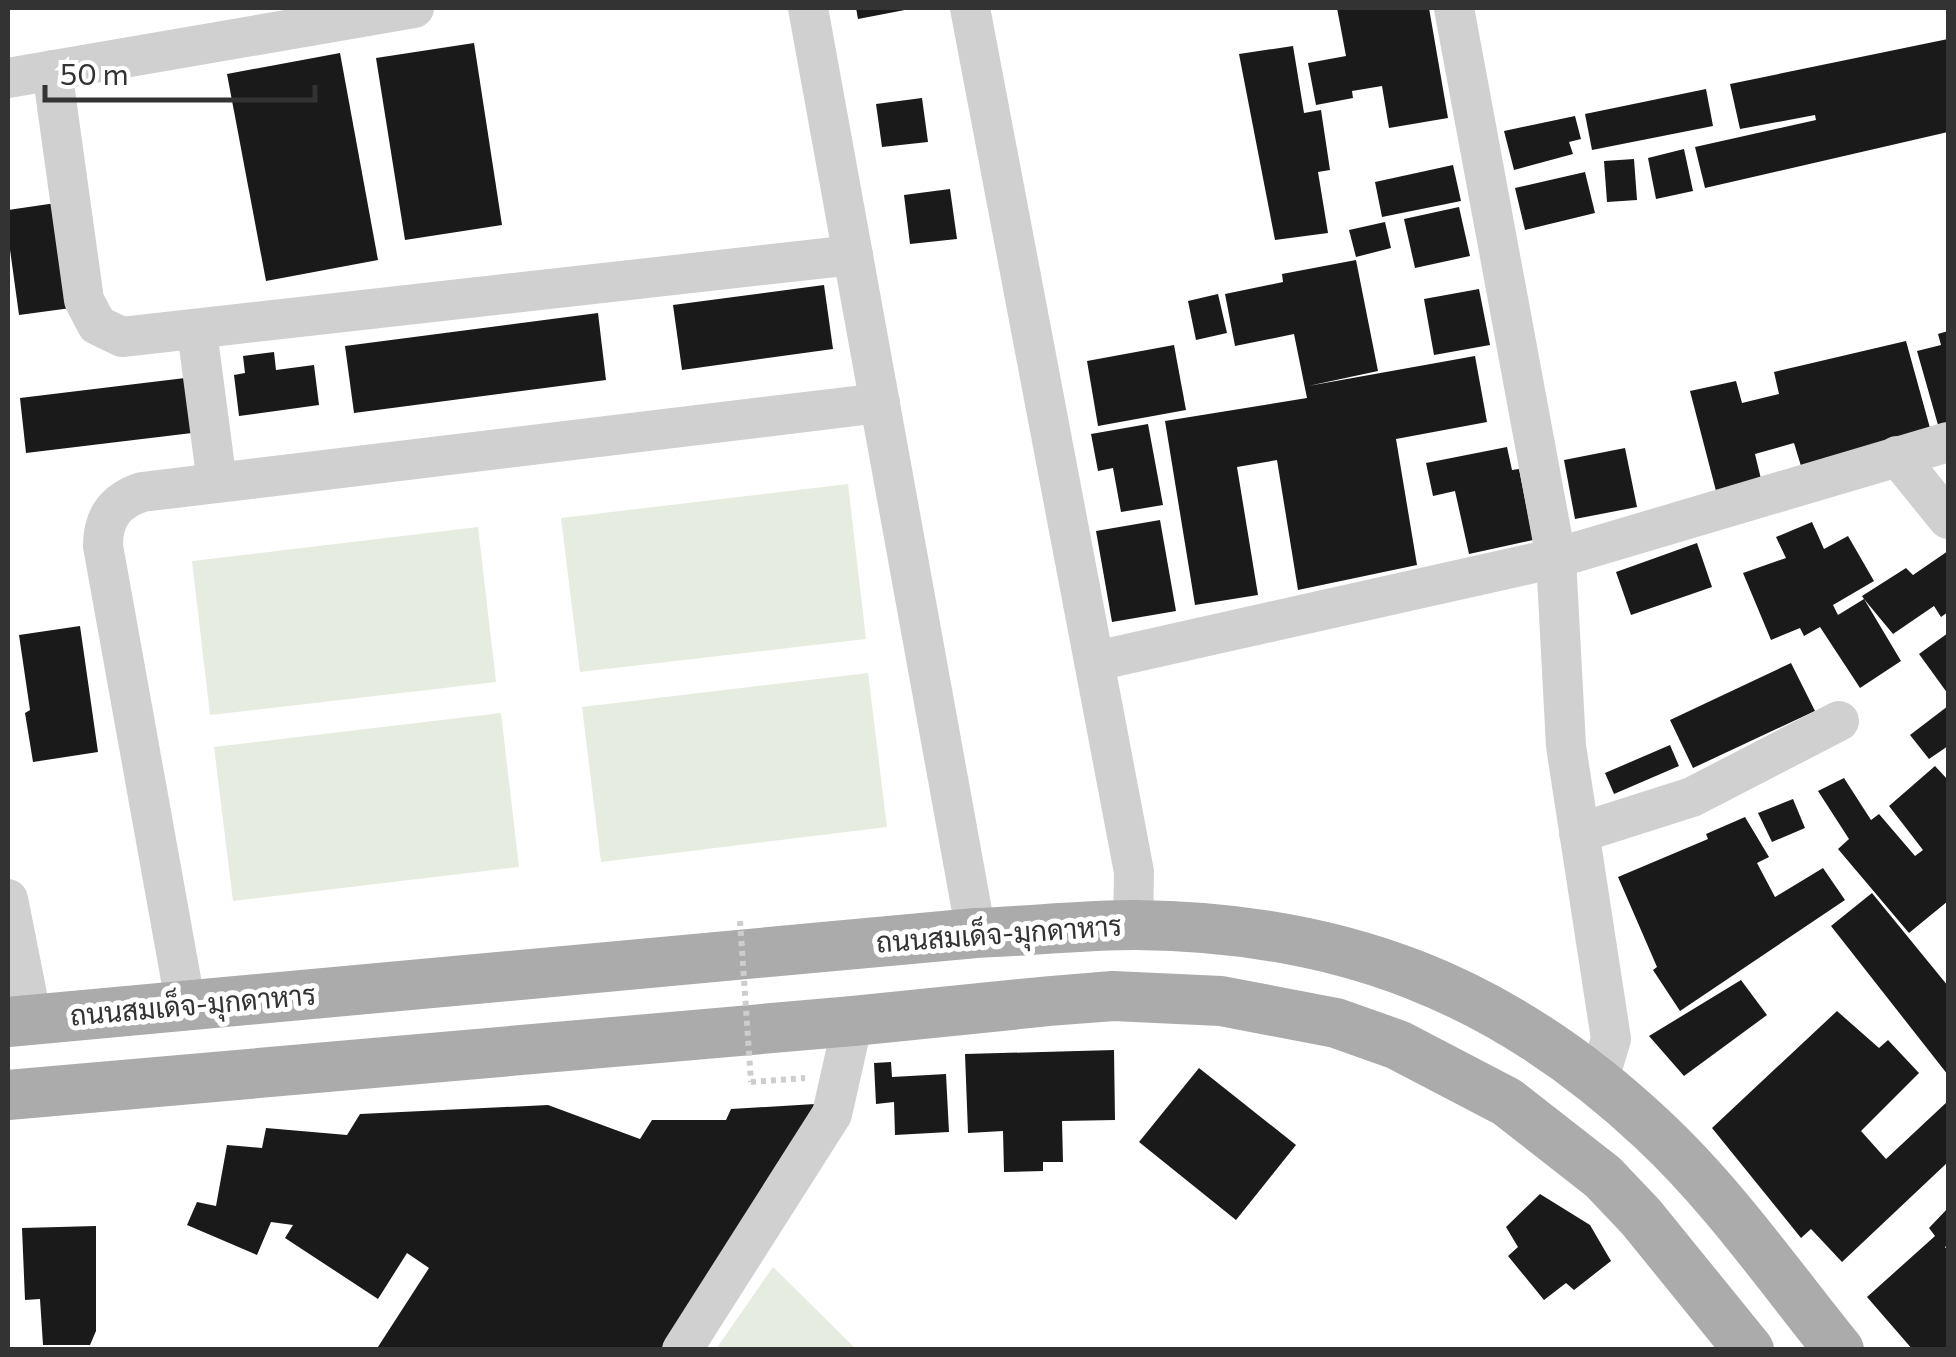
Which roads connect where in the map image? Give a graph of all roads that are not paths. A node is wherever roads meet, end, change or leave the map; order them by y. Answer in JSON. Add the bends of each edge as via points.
{"nodes":[{"id":1,"x":414,"y":8,"type":"edge"},
{"id":2,"x":808,"y":8,"type":"edge"},
{"id":3,"x":970,"y":8,"type":"edge"},
{"id":4,"x":1454,"y":8,"type":"edge"},
{"id":5,"x":52,"y":70,"type":"junction"},
{"id":6,"x":8,"y":78,"type":"edge"},
{"id":7,"x":853,"y":255,"type":"junction"},
{"id":8,"x":198,"y":331,"type":"junction"},
{"id":9,"x":880,"y":403,"type":"junction"},
{"id":10,"x":1948,"y":442,"type":"edge"},
{"id":11,"x":1897,"y":456,"type":"junction"},
{"id":12,"x":217,"y":483,"type":"junction"},
{"id":13,"x":1948,"y":519,"type":"edge"},
{"id":14,"x":1556,"y":558,"type":"junction"},
{"id":15,"x":1096,"y":661,"type":"junction"},
{"id":16,"x":1839,"y":721,"type":"dead end"},
{"id":17,"x":1580,"y":833,"type":"junction"},
{"id":18,"x":8,"y":899,"type":"edge"},
{"id":19,"x":1134,"y":925,"type":"junction"},
{"id":20,"x":976,"y":934,"type":"junction"},
{"id":21,"x":512,"y":975,"type":"junction"},
{"id":22,"x":186,"y":1007,"type":"junction"},
{"id":23,"x":20,"y":1021,"type":"edge"},
{"id":24,"x":853,"y":1021,"type":"junction"},
{"id":25,"x":519,"y":1050,"type":"junction"},
{"id":26,"x":1598,"y":1082,"type":"junction"},
{"id":27,"x":8,"y":1095,"type":"edge"},
{"id":28,"x":682,"y":1350,"type":"edge"},
{"id":29,"x":1749,"y":1350,"type":"edge"},
{"id":30,"x":1839,"y":1350,"type":"edge"}],
"edges":[{"from":1,"to":5,"type":"street"},
{"from":2,"to":7,"type":"street"},
{"from":3,"to":15,"type":"street"},
{"from":4,"to":14,"type":"street"},
{"from":5,"to":6,"type":"street"},
{"from":5,"to":8,"type":"street","via":[[88,313],[122,338]]},
{"from":7,"to":8,"type":"street"},
{"from":7,"to":9,"type":"street"},
{"from":8,"to":12,"type":"street"},
{"from":9,"to":12,"type":"street"},
{"from":9,"to":20,"type":"street"},
{"from":10,"to":11,"type":"street"},
{"from":11,"to":13,"type":"street"},
{"from":11,"to":14,"type":"street"},
{"from":12,"to":22,"type":"street","via":[[128,497],[102,532]]},
{"from":14,"to":15,"type":"street"},
{"from":14,"to":17,"type":"street","via":[[1566,746]]},
{"from":15,"to":19,"type":"street","via":[[1134,872]]},
{"from":16,"to":17,"type":"street","via":[[1692,797]]},
{"from":17,"to":26,"type":"street","via":[[1611,1040]]},
{"from":18,"to":23,"type":"street"},
{"from":19,"to":20,"type":"main road","name":"ถนนสมเด็จ-มุกดาหาร"},
{"from":19,"to":26,"type":"main road","name":"ถนนสมเด็จ-มุกดาหาร","via":[[1282,937],[1379,960],[1522,1029]]},
{"from":20,"to":21,"type":"main road","name":"ถนนสมเด็จ-มุกดาหาร"},
{"from":21,"to":22,"type":"main road","name":"ถนนสมเด็จ-มุกดาหาร"},
{"from":21,"to":25,"type":"main road"},
{"from":22,"to":23,"type":"main road","name":"ถนนสมเด็จ-มุกดาหาร"},
{"from":24,"to":25,"type":"main road"},
{"from":24,"to":28,"type":"street","via":[[832,1114]]},
{"from":24,"to":29,"type":"main road","via":[[1131,996],[1270,1008],[1351,1028],[1454,1072],[1563,1143],[1641,1217]]},
{"from":25,"to":27,"type":"main road"},
{"from":26,"to":30,"type":"main road","name":"ถนนสมเด็จ-มุกดาหาร","via":[[1703,1183]]}]}
